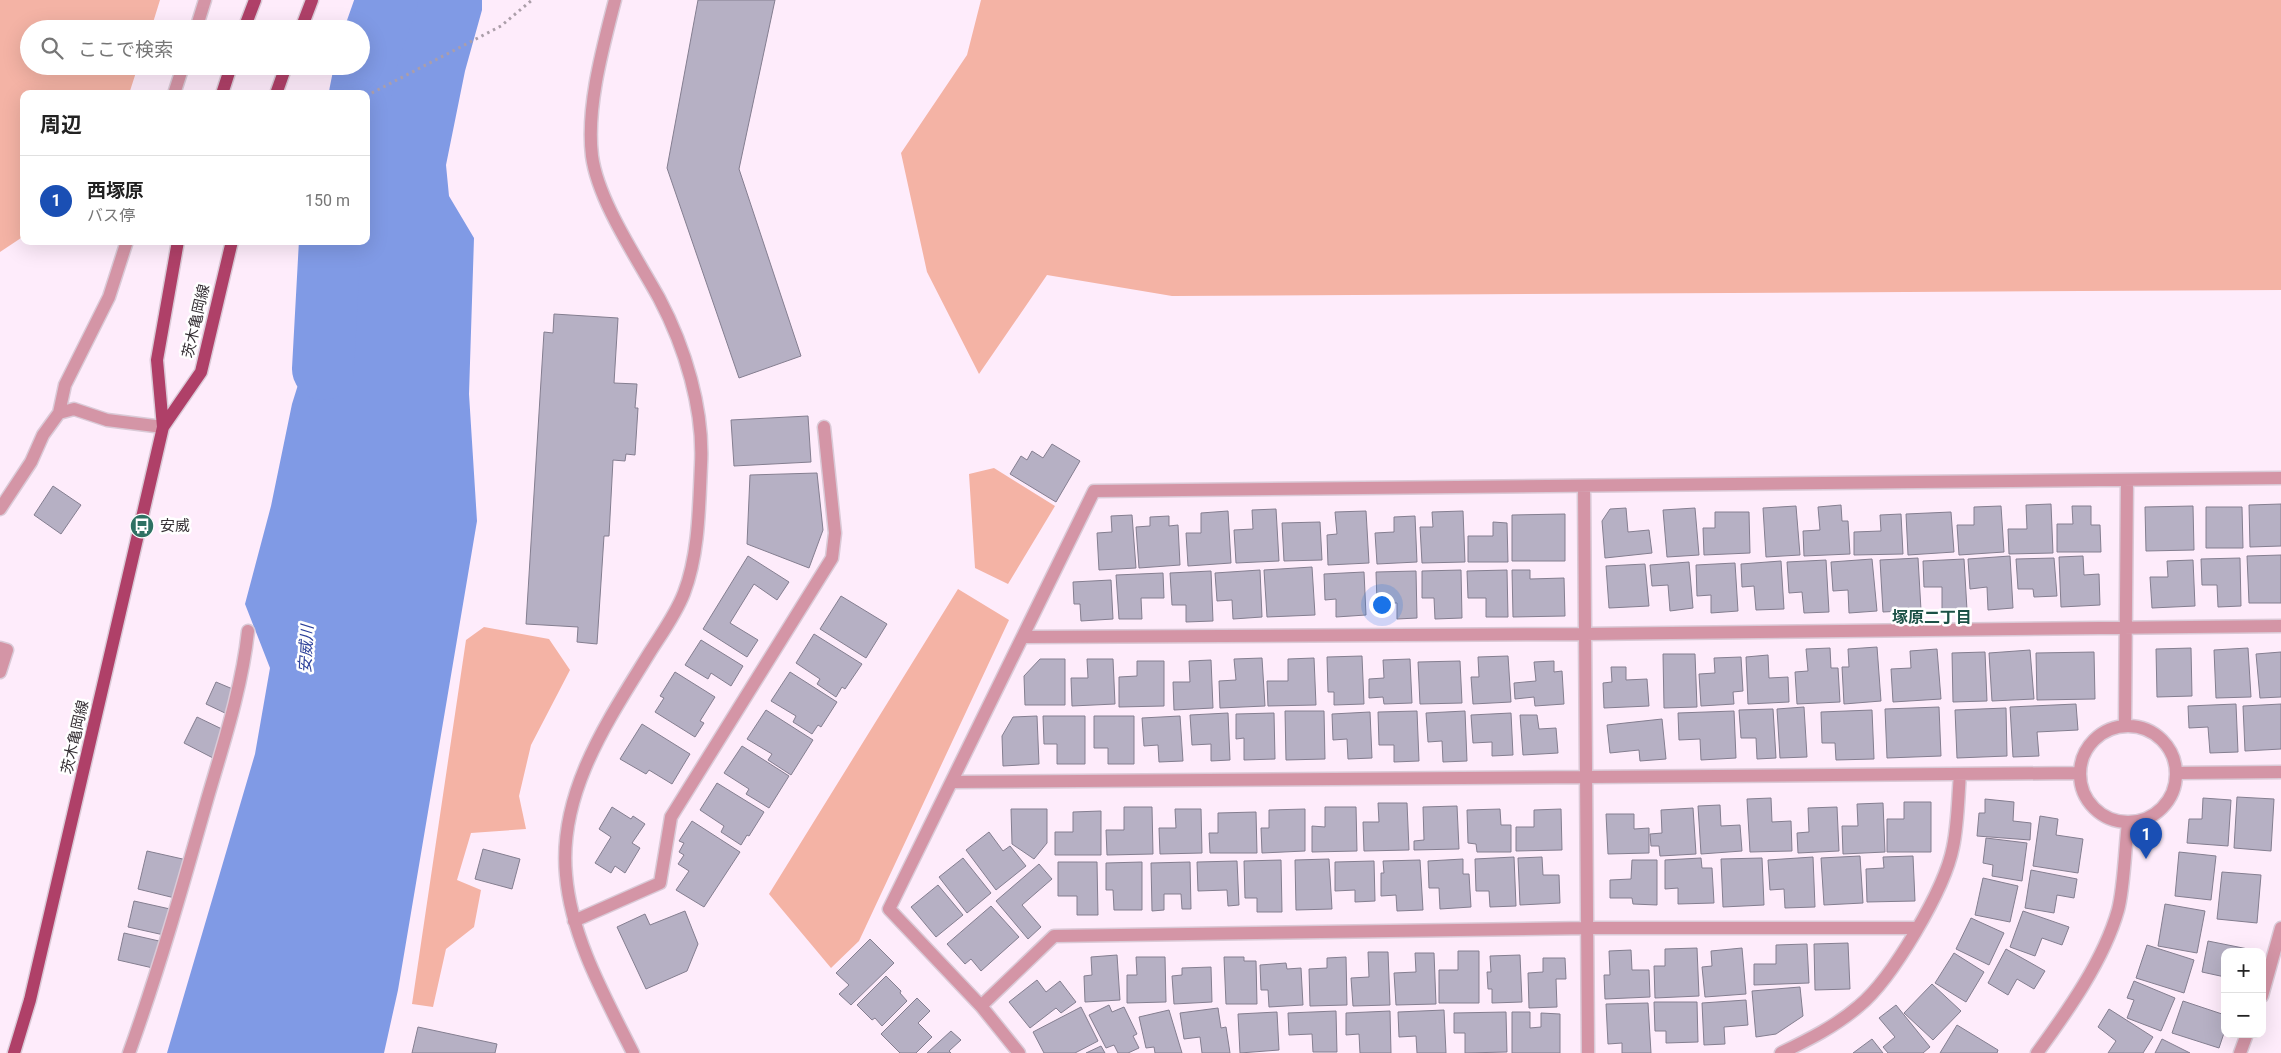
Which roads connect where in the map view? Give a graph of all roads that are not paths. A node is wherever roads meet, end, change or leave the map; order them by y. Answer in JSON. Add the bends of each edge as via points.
{"nodes":[{"id":1,"x":205,"y":0,"type":"edge"},
{"id":2,"x":255,"y":0,"type":"edge"},
{"id":3,"x":312,"y":0,"type":"edge"},
{"id":4,"x":615,"y":0,"type":"edge"},
{"id":5,"x":199,"y":20,"type":"edge"},
{"id":6,"x":247,"y":20,"type":"edge"},
{"id":7,"x":304,"y":20,"type":"edge"},
{"id":8,"x":180,"y":75,"type":"edge"},
{"id":9,"x":228,"y":75,"type":"edge"},
{"id":10,"x":283,"y":75,"type":"edge"},
{"id":11,"x":175,"y":90,"type":"edge"},
{"id":12,"x":223,"y":90,"type":"edge"},
{"id":13,"x":277,"y":90,"type":"edge"},
{"id":14,"x":125,"y":245,"type":"edge"},
{"id":15,"x":177,"y":245,"type":"edge"},
{"id":16,"x":231,"y":245,"type":"edge"},
{"id":17,"x":59,"y":413,"type":"junction"},
{"id":18,"x":163,"y":427,"type":"junction"},
{"id":19,"x":824,"y":427,"type":"dead end"},
{"id":20,"x":2281,"y":478,"type":"edge"},
{"id":21,"x":2127,"y":480,"type":"junction"},
{"id":22,"x":1584,"y":486,"type":"junction"},
{"id":23,"x":0,"y":509,"type":"edge"},
{"id":24,"x":2281,"y":626,"type":"edge"},
{"id":25,"x":2125,"y":628,"type":"junction"},
{"id":26,"x":248,"y":631,"type":"dead end"},
{"id":27,"x":1585,"y":634,"type":"junction"},
{"id":28,"x":1023,"y":637,"type":"junction"},
{"id":29,"x":0,"y":648,"type":"edge"},
{"id":30,"x":0,"y":672,"type":"edge"},
{"id":31,"x":2125,"y":725,"type":"junction"},
{"id":32,"x":2281,"y":772,"type":"edge"},
{"id":33,"x":2177,"y":773,"type":"junction"},
{"id":34,"x":1960,"y":774,"type":"junction"},
{"id":35,"x":2079,"y":774,"type":"junction"},
{"id":36,"x":1586,"y":777,"type":"junction"},
{"id":37,"x":952,"y":782,"type":"junction"},
{"id":38,"x":2128,"y":823,"type":"junction"},
{"id":39,"x":574,"y":921,"type":"junction"},
{"id":40,"x":1587,"y":928,"type":"junction"},
{"id":41,"x":1917,"y":928,"type":"junction"},
{"id":42,"x":2281,"y":928,"type":"edge"},
{"id":43,"x":2263,"y":993,"type":"edge"},
{"id":44,"x":981,"y":1006,"type":"junction"},
{"id":45,"x":2246,"y":1038,"type":"edge"},
{"id":46,"x":14,"y":1053,"type":"edge"},
{"id":47,"x":129,"y":1053,"type":"edge"},
{"id":48,"x":633,"y":1053,"type":"edge"},
{"id":49,"x":1019,"y":1053,"type":"edge"},
{"id":50,"x":1588,"y":1053,"type":"edge"},
{"id":51,"x":1781,"y":1053,"type":"edge"},
{"id":52,"x":2037,"y":1053,"type":"edge"},
{"id":53,"x":2240,"y":1053,"type":"edge"}],
"edges":[{"from":1,"to":5,"type":"street"},
{"from":2,"to":6,"type":"main road"},
{"from":3,"to":7,"type":"main road"},
{"from":4,"to":39,"type":"street","via":[[596,89],[592,158],[616,222],[658,297],[687,361],[699,426],[701,460],[693,555],[684,594],[594,748],[576,796],[566,848],[565,873]]},
{"from":8,"to":11,"type":"street"},
{"from":9,"to":12,"type":"main road"},
{"from":10,"to":13,"type":"main road"},
{"from":14,"to":17,"type":"street","via":[[108,297],[64,386]]},
{"from":15,"to":18,"type":"main road","name":"茨木亀岡線","via":[[157,360]]},
{"from":16,"to":18,"type":"main road","name":"茨木亀岡線","via":[[201,372]]},
{"from":17,"to":18,"type":"street","via":[[74,409],[107,420]]},
{"from":17,"to":23,"type":"street"},
{"from":18,"to":46,"type":"main road","name":"茨木亀岡線","via":[[34,981]]},
{"from":19,"to":39,"type":"street","via":[[835,533],[832,558],[671,817],[660,883]]},
{"from":20,"to":21,"type":"street"},
{"from":21,"to":22,"type":"street"},
{"from":21,"to":25,"type":"street"},
{"from":22,"to":27,"type":"street"},
{"from":22,"to":28,"type":"street","via":[[1094,491]]},
{"from":24,"to":25,"type":"street"},
{"from":25,"to":27,"type":"street"},
{"from":25,"to":31,"type":"street"},
{"from":26,"to":47,"type":"street","via":[[245,661],[220,753],[157,976]]},
{"from":27,"to":28,"type":"street"},
{"from":27,"to":36,"type":"street"},
{"from":28,"to":37,"type":"street"},
{"from":29,"to":30,"type":"street","via":[[7,650]]},
{"from":31,"to":33,"type":"street","via":[[2145,728],[2162,738],[2173,755]]},
{"from":31,"to":35,"type":"street","via":[[2101,733],[2085,750]]},
{"from":32,"to":33,"type":"street"},
{"from":33,"to":38,"type":"street","via":[[2170,799],[2152,817]]},
{"from":34,"to":35,"type":"street"},
{"from":34,"to":36,"type":"street"},
{"from":34,"to":41,"type":"street","via":[[1953,847],[1939,888]]},
{"from":35,"to":38,"type":"street","via":[[2085,798],[2103,816]]},
{"from":36,"to":37,"type":"street"},
{"from":36,"to":40,"type":"street"},
{"from":37,"to":44,"type":"street","via":[[889,909]]},
{"from":38,"to":52,"type":"street","via":[[2118,910],[2098,957],[2061,1020]]},
{"from":39,"to":48,"type":"street"},
{"from":40,"to":41,"type":"street"},
{"from":40,"to":44,"type":"street","via":[[1054,936]]},
{"from":40,"to":50,"type":"street"},
{"from":41,"to":51,"type":"street","via":[[1891,970],[1860,1006],[1818,1035]]},
{"from":42,"to":43,"type":"street"},
{"from":44,"to":49,"type":"street"},
{"from":45,"to":53,"type":"street"}]}
